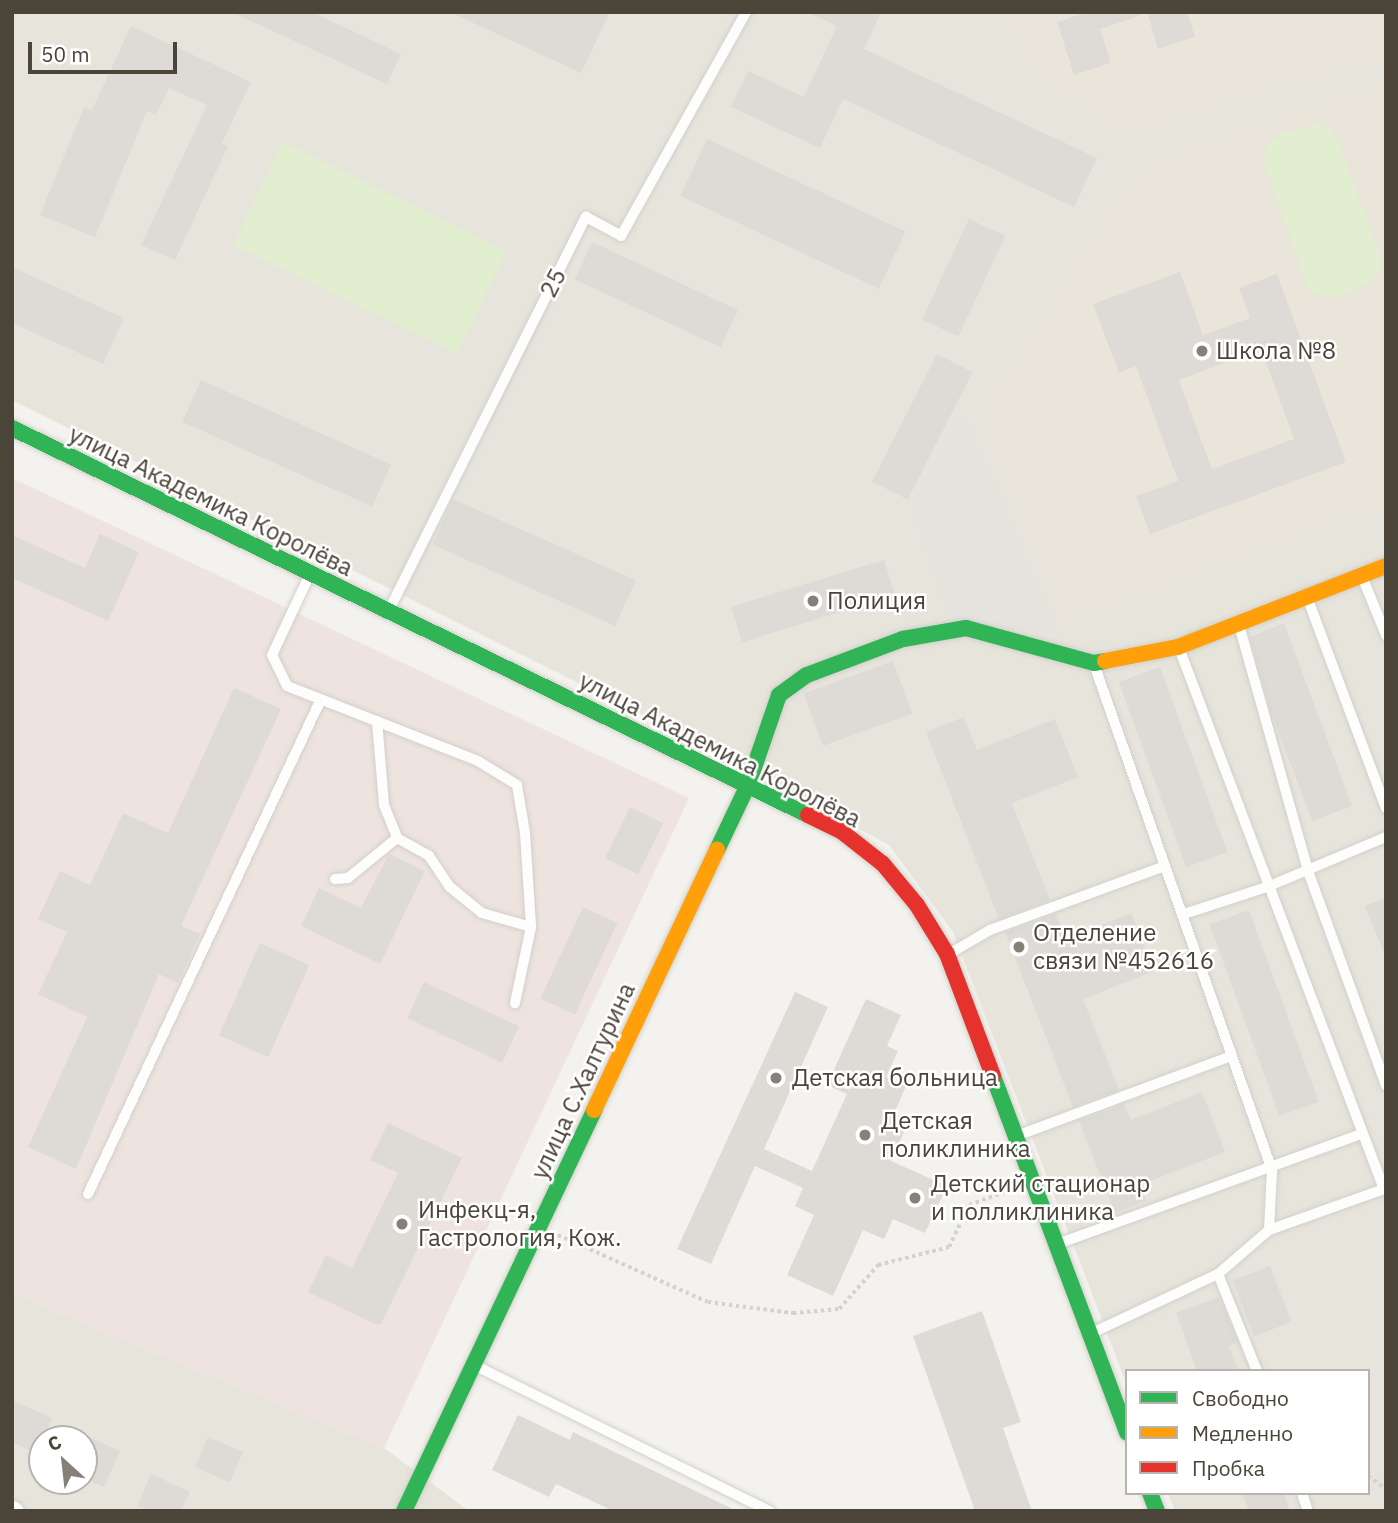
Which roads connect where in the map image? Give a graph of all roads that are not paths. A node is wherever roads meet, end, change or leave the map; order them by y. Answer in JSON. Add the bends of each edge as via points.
{"nodes":[{"id":1,"x":746,"y":12,"type":"edge"},
{"id":2,"x":12,"y":428,"type":"edge"},
{"id":3,"x":1386,"y":566,"type":"edge"},
{"id":4,"x":309,"y":575,"type":"junction"},
{"id":5,"x":1362,"y":575,"type":"junction"},
{"id":6,"x":1307,"y":597,"type":"junction"},
{"id":7,"x":387,"y":614,"type":"junction"},
{"id":8,"x":1239,"y":625,"type":"junction"},
{"id":9,"x":1386,"y":635,"type":"edge"},
{"id":10,"x":1178,"y":647,"type":"junction"},
{"id":11,"x":1094,"y":663,"type":"junction"},
{"id":12,"x":321,"y":699,"type":"junction"},
{"id":13,"x":377,"y":721,"type":"junction"},
{"id":14,"x":748,"y":785,"type":"junction"},
{"id":15,"x":1386,"y":808,"type":"edge"},
{"id":16,"x":1386,"y":837,"type":"edge"},
{"id":17,"x":397,"y":838,"type":"junction"},
{"id":18,"x":1165,"y":866,"type":"junction"},
{"id":19,"x":1308,"y":871,"type":"junction"},
{"id":20,"x":335,"y":879,"type":"dead end"},
{"id":21,"x":1267,"y":887,"type":"junction"},
{"id":22,"x":1184,"y":914,"type":"junction"},
{"id":23,"x":531,"y":927,"type":"junction"},
{"id":24,"x":947,"y":954,"type":"junction"},
{"id":25,"x":515,"y":1003,"type":"dead end"},
{"id":26,"x":1229,"y":1057,"type":"junction"},
{"id":27,"x":1386,"y":1086,"type":"edge"},
{"id":28,"x":1362,"y":1134,"type":"junction"},
{"id":29,"x":1013,"y":1137,"type":"junction"},
{"id":30,"x":1272,"y":1170,"type":"junction"},
{"id":31,"x":88,"y":1194,"type":"dead end"},
{"id":32,"x":1269,"y":1230,"type":"junction"},
{"id":33,"x":1056,"y":1245,"type":"junction"},
{"id":34,"x":1218,"y":1274,"type":"junction"},
{"id":35,"x":1089,"y":1335,"type":"junction"},
{"id":36,"x":474,"y":1365,"type":"junction"},
{"id":37,"x":1256,"y":1369,"type":"edge"},
{"id":38,"x":1125,"y":1428,"type":"edge"},
{"id":39,"x":404,"y":1511,"type":"edge"},
{"id":40,"x":771,"y":1511,"type":"edge"}],
"edges":[{"from":1,"to":7,"type":"lane","name":"25","via":[[621,236],[586,217]]},
{"from":2,"to":4,"type":"street","name":"улица Академика Королёва"},
{"from":3,"to":5,"type":"street"},
{"from":4,"to":7,"type":"street","name":"улица Академика Королёва"},
{"from":4,"to":12,"type":"lane","via":[[272,655],[287,686]]},
{"from":5,"to":6,"type":"street"},
{"from":5,"to":9,"type":"lane"},
{"from":6,"to":8,"type":"street"},
{"from":6,"to":15,"type":"lane"},
{"from":7,"to":14,"type":"street","name":"улица Академика Королёва"},
{"from":8,"to":10,"type":"street"},
{"from":8,"to":19,"type":"lane"},
{"from":10,"to":11,"type":"street"},
{"from":10,"to":21,"type":"lane"},
{"from":11,"to":14,"type":"street","name":"улица С.Халтурина","via":[[966,628],[903,639],[807,675],[779,695]]},
{"from":11,"to":18,"type":"lane"},
{"from":12,"to":13,"type":"lane"},
{"from":12,"to":31,"type":"lane"},
{"from":13,"to":17,"type":"lane","via":[[384,805]]},
{"from":13,"to":23,"type":"lane","via":[[478,761],[517,785]]},
{"from":14,"to":24,"type":"street","name":"улица Академика Королёва","via":[[842,831],[883,864],[917,905]]},
{"from":14,"to":36,"type":"street","name":"улица С.Халтурина"},
{"from":16,"to":19,"type":"lane"},
{"from":17,"to":20,"type":"lane","via":[[348,878]]},
{"from":17,"to":23,"type":"lane","via":[[429,856],[450,887],[482,914]]},
{"from":18,"to":22,"type":"lane"},
{"from":18,"to":24,"type":"lane","via":[[990,930]]},
{"from":19,"to":21,"type":"lane"},
{"from":19,"to":27,"type":"lane"},
{"from":21,"to":22,"type":"lane"},
{"from":21,"to":28,"type":"lane"},
{"from":22,"to":26,"type":"lane"},
{"from":23,"to":25,"type":"lane"},
{"from":24,"to":29,"type":"street","name":"улица Академика Королёва"},
{"from":26,"to":29,"type":"lane"},
{"from":26,"to":30,"type":"lane"},
{"from":28,"to":30,"type":"lane"},
{"from":28,"to":32,"type":"lane","via":[[1384,1189]]},
{"from":29,"to":33,"type":"street","name":"улица Академика Королёва"},
{"from":30,"to":32,"type":"lane"},
{"from":30,"to":33,"type":"lane"},
{"from":32,"to":34,"type":"lane"},
{"from":33,"to":35,"type":"street","name":"улица Академика Королёва"},
{"from":34,"to":35,"type":"lane"},
{"from":34,"to":37,"type":"lane"},
{"from":35,"to":38,"type":"street","name":"улица Академика Королёва"},
{"from":36,"to":39,"type":"street","name":"улица С.Халтурина"},
{"from":36,"to":40,"type":"lane"}]}
